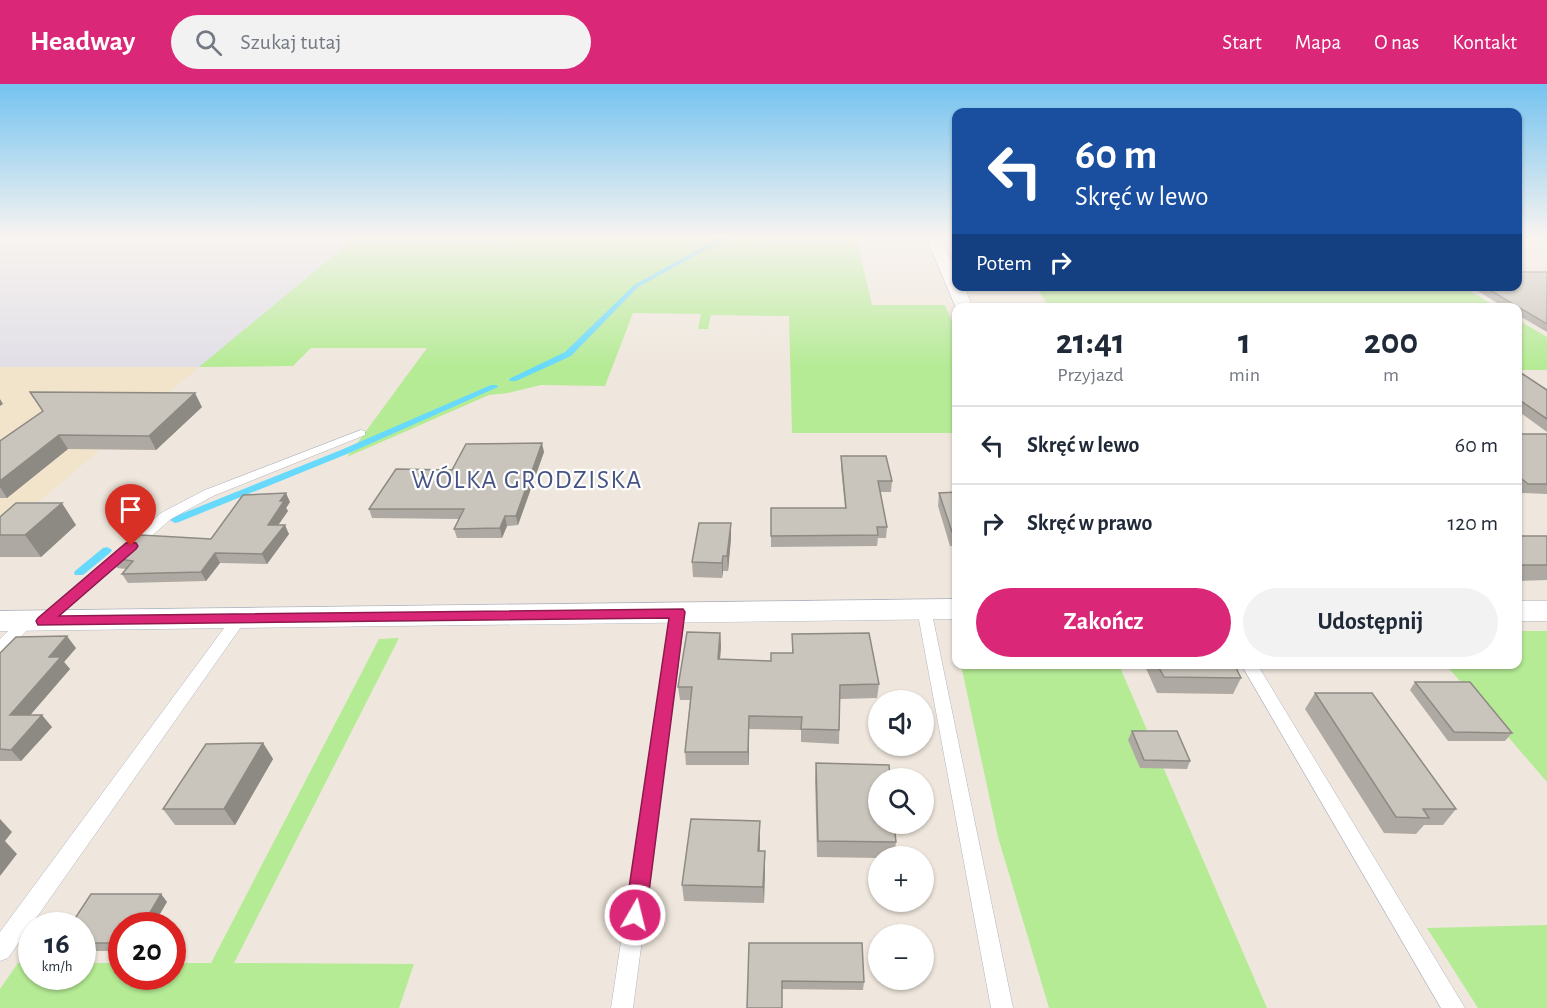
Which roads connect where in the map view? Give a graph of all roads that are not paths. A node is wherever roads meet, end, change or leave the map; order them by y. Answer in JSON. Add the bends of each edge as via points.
{"nodes":[{"id":1,"x":361,"y":433,"type":"dead end"},
{"id":2,"x":924,"y":609,"type":"junction"},
{"id":3,"x":952,"y":609,"type":"edge"},
{"id":4,"x":1522,"y":611,"type":"edge"},
{"id":5,"x":1547,"y":611,"type":"edge"},
{"id":6,"x":678,"y":612,"type":"junction"},
{"id":7,"x":238,"y":620,"type":"junction"},
{"id":8,"x":24,"y":621,"type":"edge"},
{"id":9,"x":0,"y":648,"type":"edge"},
{"id":10,"x":1252,"y":669,"type":"edge"},
{"id":11,"x":0,"y":950,"type":"edge"},
{"id":12,"x":622,"y":1008,"type":"edge"},
{"id":13,"x":1002,"y":1008,"type":"edge"},
{"id":14,"x":1454,"y":1008,"type":"edge"}],
"edges":[{"from":1,"to":8,"type":"lane","via":[[209,493],[166,516]]},
{"from":2,"to":3,"type":"street"},
{"from":2,"to":6,"type":"street"},
{"from":2,"to":13,"type":"lane"},
{"from":4,"to":5,"type":"street"},
{"from":6,"to":7,"type":"street"},
{"from":6,"to":12,"type":"lane"},
{"from":7,"to":8,"type":"street"},
{"from":7,"to":11,"type":"lane"},
{"from":8,"to":9,"type":"lane"},
{"from":10,"to":14,"type":"lane"}]}
